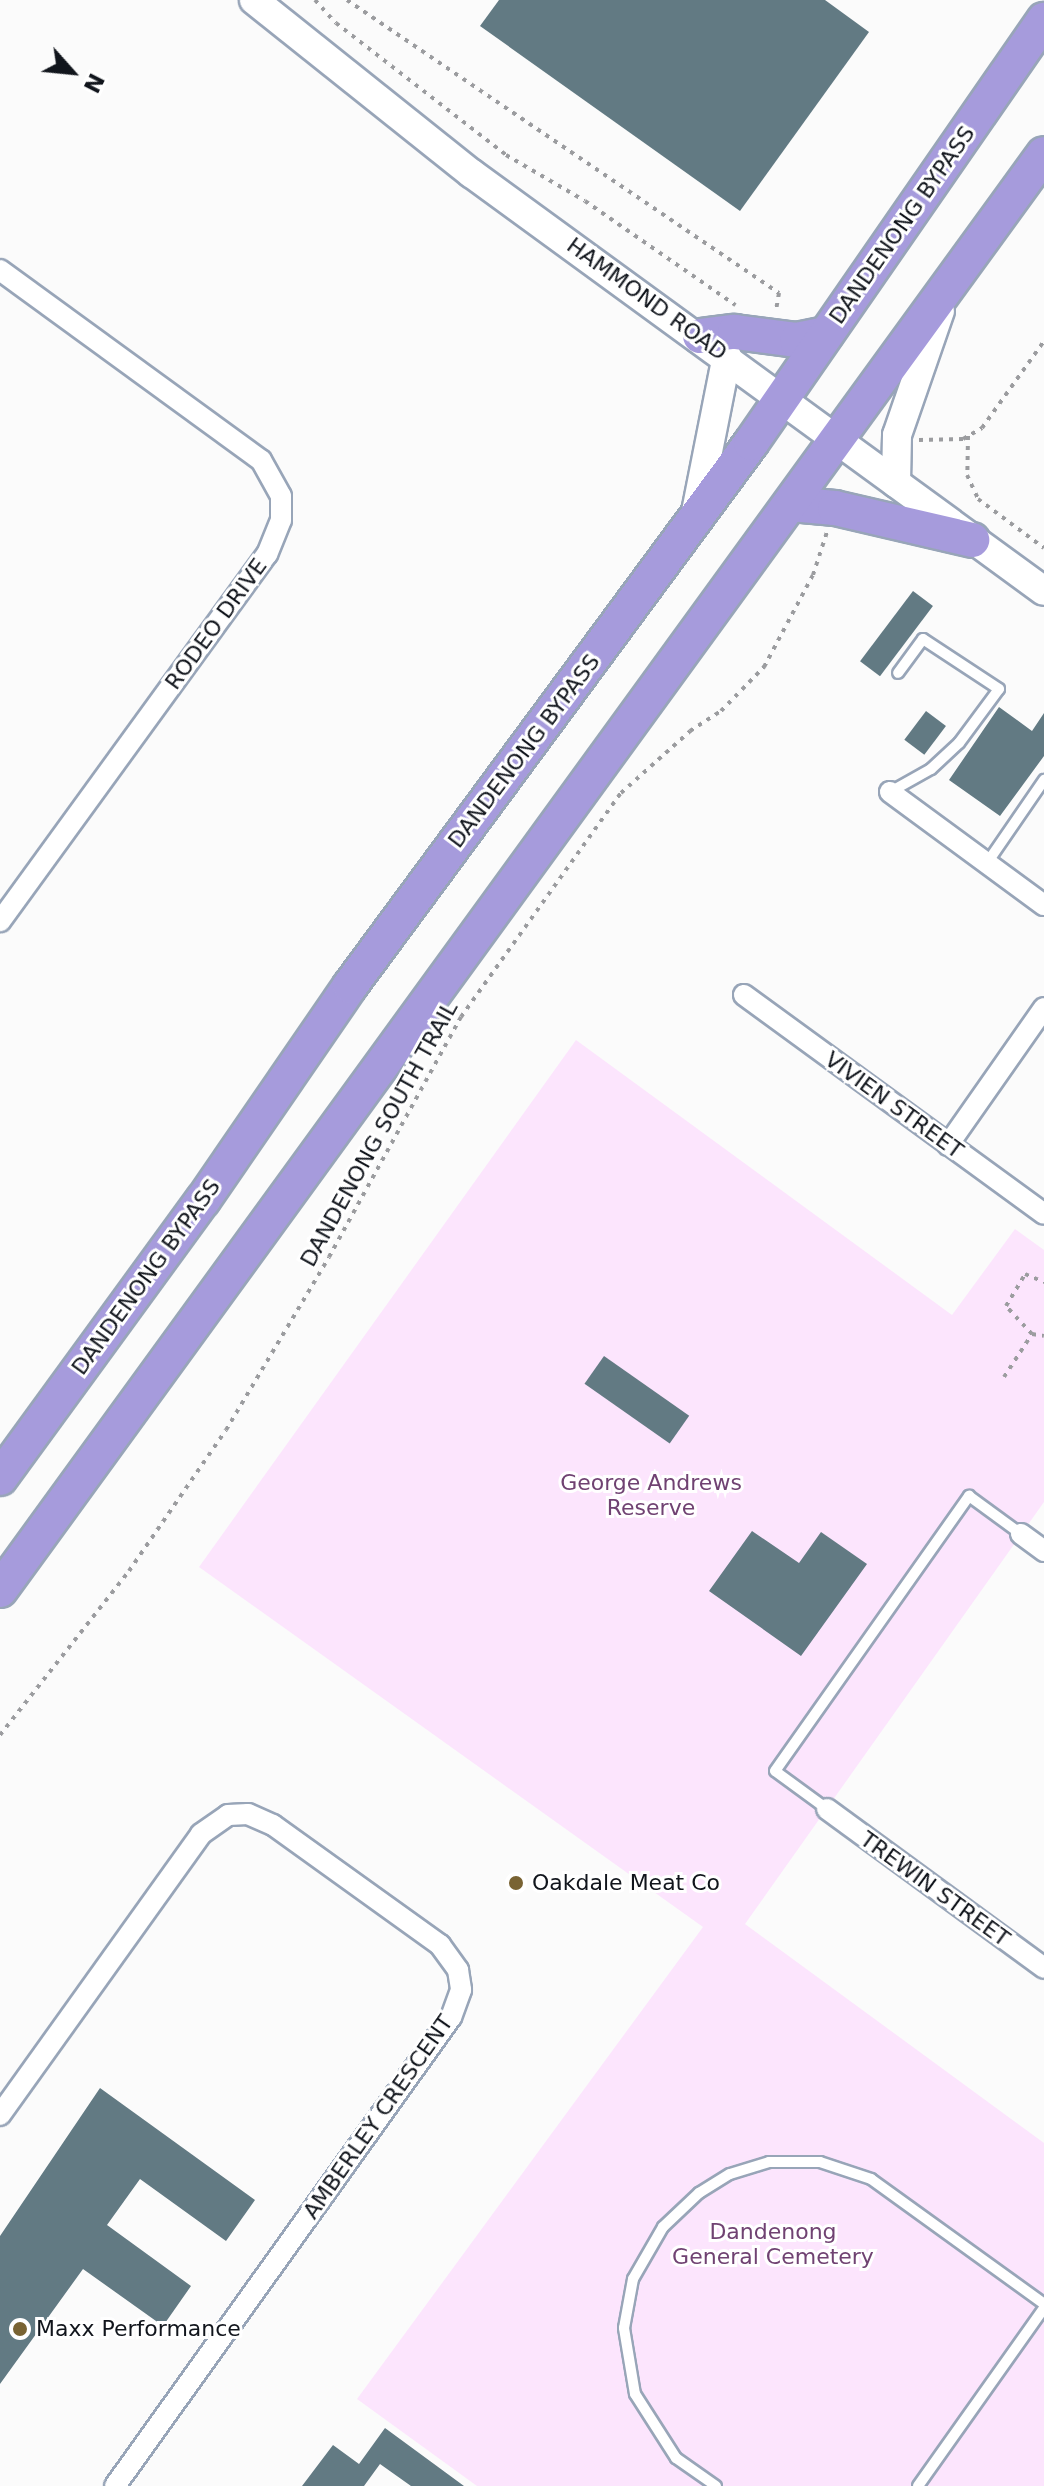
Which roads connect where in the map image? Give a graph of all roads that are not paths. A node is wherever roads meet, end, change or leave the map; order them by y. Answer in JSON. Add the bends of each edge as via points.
{"nodes":[{"id":1,"x":254,"y":0,"type":"edge"},
{"id":2,"x":1044,"y":20,"type":"edge"},
{"id":3,"x":1044,"y":154,"type":"edge"},
{"id":4,"x":0,"y":270,"type":"edge"},
{"id":5,"x":950,"y":284,"type":"junction"},
{"id":6,"x":826,"y":334,"type":"junction"},
{"id":7,"x":700,"y":336,"type":"junction"},
{"id":8,"x":727,"y":356,"type":"junction"},
{"id":9,"x":783,"y":398,"type":"junction"},
{"id":10,"x":838,"y":438,"type":"junction"},
{"id":11,"x":896,"y":483,"type":"junction"},
{"id":12,"x":791,"y":504,"type":"junction"},
{"id":13,"x":694,"y":521,"type":"junction"},
{"id":14,"x":972,"y":540,"type":"junction"},
{"id":15,"x":1044,"y":591,"type":"edge"},
{"id":16,"x":898,"y":673,"type":"dead end"},
{"id":17,"x":1044,"y":780,"type":"edge"},
{"id":18,"x":890,"y":792,"type":"joint"},
{"id":19,"x":987,"y":863,"type":"junction"},
{"id":20,"x":1044,"y":905,"type":"edge"},
{"id":21,"x":0,"y":921,"type":"edge"},
{"id":22,"x":744,"y":995,"type":"dead end"},
{"id":23,"x":1044,"y":1008,"type":"edge"},
{"id":24,"x":948,"y":1145,"type":"junction"},
{"id":25,"x":1044,"y":1214,"type":"edge"},
{"id":26,"x":0,"y":1478,"type":"edge"},
{"id":27,"x":1021,"y":1534,"type":"joint"},
{"id":28,"x":1044,"y":1551,"type":"edge"},
{"id":29,"x":0,"y":1590,"type":"edge"},
{"id":30,"x":827,"y":1809,"type":"joint"},
{"id":31,"x":1044,"y":1968,"type":"edge"},
{"id":32,"x":0,"y":2115,"type":"edge"},
{"id":33,"x":1044,"y":2306,"type":"edge"},
{"id":34,"x":115,"y":2486,"type":"edge"},
{"id":35,"x":716,"y":2486,"type":"edge"},
{"id":36,"x":918,"y":2486,"type":"edge"}],
"edges":[{"from":1,"to":7,"type":"main road","name":"HAMMOND ROAD","via":[[471,173]]},
{"from":2,"to":6,"type":"highway","name":"DANDENONG BYPASS"},
{"from":3,"to":5,"type":"highway"},
{"from":4,"to":21,"type":"street","name":"RODEO DRIVE","via":[[261,460],[281,496],[281,520],[267,554]]},
{"from":5,"to":10,"type":"highway"},
{"from":5,"to":11,"type":"main road","via":[[905,404],[897,435]]},
{"from":6,"to":7,"type":"highway","via":[[797,340],[735,332]]},
{"from":6,"to":9,"type":"highway","name":"DANDENONG BYPASS"},
{"from":7,"to":8,"type":"main road","name":"HAMMOND ROAD"},
{"from":8,"to":9,"type":"main road","name":"HAMMOND ROAD"},
{"from":8,"to":13,"type":"main road"},
{"from":9,"to":10,"type":"main road","name":"HAMMOND ROAD"},
{"from":9,"to":13,"type":"highway","name":"DANDENONG BYPASS"},
{"from":10,"to":11,"type":"main road","name":"HAMMOND ROAD"},
{"from":10,"to":12,"type":"highway"},
{"from":11,"to":14,"type":"main road","name":"HAMMOND ROAD"},
{"from":12,"to":14,"type":"highway","via":[[835,508]]},
{"from":12,"to":29,"type":"highway"},
{"from":13,"to":26,"type":"highway","name":"DANDENONG BYPASS","via":[[359,973],[203,1200]]},
{"from":14,"to":15,"type":"main road","name":"HAMMOND ROAD"},
{"from":16,"to":18,"type":"lane","via":[[923,639],[999,689],[959,743],[931,769]]},
{"from":17,"to":19,"type":"lane"},
{"from":18,"to":19,"type":"street"},
{"from":19,"to":20,"type":"street"},
{"from":22,"to":24,"type":"street","name":"VIVIEN STREET"},
{"from":23,"to":24,"type":"street"},
{"from":24,"to":25,"type":"street","name":"VIVIEN STREET"},
{"from":27,"to":28,"type":"street"},
{"from":27,"to":30,"type":"lane","via":[[969,1496],[775,1771]]},
{"from":30,"to":31,"type":"street","name":"TREWIN STREET"},
{"from":32,"to":34,"type":"street","name":"AMBERLEY CRESCENT","via":[[201,1834],[228,1815],[248,1814],[273,1825],[440,1945],[458,1970],[461,1990],[451,2017]]},
{"from":33,"to":35,"type":"lane","via":[[871,2179],[820,2162],[769,2162],[730,2174],[699,2193],[663,2227],[633,2279],[624,2328],[635,2394],[676,2458]]},
{"from":33,"to":36,"type":"lane"}]}
